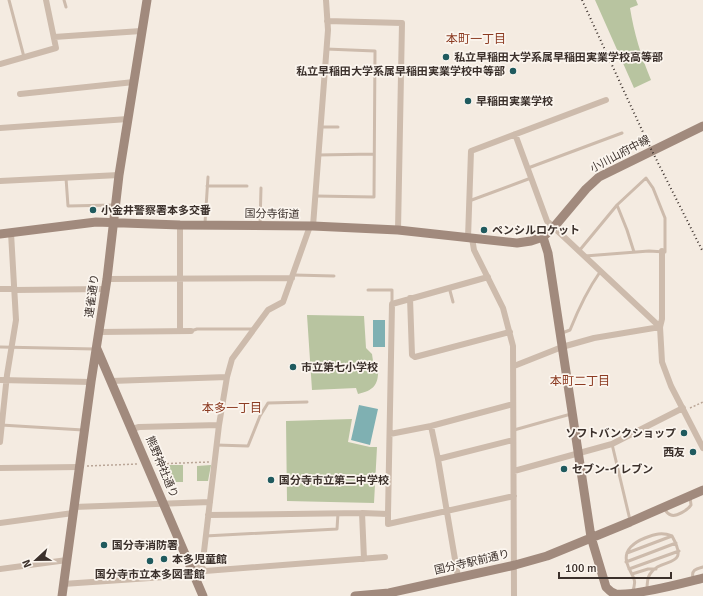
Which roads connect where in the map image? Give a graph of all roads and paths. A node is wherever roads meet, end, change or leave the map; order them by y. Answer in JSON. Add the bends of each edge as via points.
{"nodes":[{"id":1,"x":9,"y":0,"type":"edge"},
{"id":2,"x":46,"y":0,"type":"edge"},
{"id":3,"x":64,"y":0,"type":"edge"},
{"id":4,"x":147,"y":0,"type":"edge"},
{"id":5,"x":326,"y":0,"type":"edge"},
{"id":6,"x":66,"y":7,"type":"dead end"},
{"id":7,"x":327,"y":20,"type":"junction"},
{"id":8,"x":141,"y":31,"type":"junction"},
{"id":9,"x":54,"y":37,"type":"junction"},
{"id":10,"x":326,"y":50,"type":"junction"},
{"id":11,"x":24,"y":57,"type":"junction"},
{"id":12,"x":0,"y":64,"type":"edge"},
{"id":13,"x":134,"y":82,"type":"junction"},
{"id":14,"x":20,"y":94,"type":"dead end"},
{"id":15,"x":606,"y":100,"type":"dead end"},
{"id":16,"x":128,"y":118,"type":"junction"},
{"id":17,"x":703,"y":126,"type":"edge"},
{"id":18,"x":320,"y":127,"type":"junction"},
{"id":19,"x":338,"y":127,"type":"dead end"},
{"id":20,"x":0,"y":128,"type":"edge"},
{"id":21,"x":622,"y":133,"type":"dead end"},
{"id":22,"x":516,"y":134,"type":"junction"},
{"id":23,"x":374,"y":154,"type":"junction"},
{"id":24,"x":318,"y":156,"type":"junction"},
{"id":25,"x":528,"y":168,"type":"junction"},
{"id":26,"x":119,"y":175,"type":"junction"},
{"id":27,"x":208,"y":177,"type":"dead end"},
{"id":28,"x":66,"y":178,"type":"junction"},
{"id":29,"x":531,"y":178,"type":"junction"},
{"id":30,"x":0,"y":181,"type":"edge"},
{"id":31,"x":207,"y":186,"type":"junction"},
{"id":32,"x":247,"y":186,"type":"dead end"},
{"id":33,"x":261,"y":188,"type":"dead end"},
{"id":34,"x":315,"y":196,"type":"junction"},
{"id":35,"x":470,"y":201,"type":"junction"},
{"id":36,"x":618,"y":204,"type":"junction"},
{"id":37,"x":115,"y":205,"type":"junction"},
{"id":38,"x":113,"y":223,"type":"junction"},
{"id":39,"x":180,"y":225,"type":"junction"},
{"id":40,"x":204,"y":225,"type":"junction"},
{"id":41,"x":260,"y":226,"type":"junction"},
{"id":42,"x":312,"y":226,"type":"junction"},
{"id":43,"x":554,"y":227,"type":"junction"},
{"id":44,"x":398,"y":230,"type":"junction"},
{"id":45,"x":11,"y":233,"type":"junction"},
{"id":46,"x":0,"y":234,"type":"edge"},
{"id":47,"x":543,"y":237,"type":"junction"},
{"id":48,"x":470,"y":238,"type":"junction"},
{"id":49,"x":579,"y":251,"type":"junction"},
{"id":50,"x":662,"y":251,"type":"junction"},
{"id":51,"x":634,"y":252,"type":"junction"},
{"id":52,"x":584,"y":256,"type":"junction"},
{"id":53,"x":601,"y":271,"type":"junction"},
{"id":54,"x":334,"y":276,"type":"dead end"},
{"id":55,"x":293,"y":277,"type":"junction"},
{"id":56,"x":488,"y":277,"type":"junction"},
{"id":57,"x":107,"y":279,"type":"junction"},
{"id":58,"x":180,"y":279,"type":"junction"},
{"id":59,"x":449,"y":287,"type":"junction"},
{"id":60,"x":0,"y":289,"type":"edge"},
{"id":61,"x":105,"y":289,"type":"junction"},
{"id":62,"x":15,"y":290,"type":"junction"},
{"id":63,"x":368,"y":290,"type":"dead end"},
{"id":64,"x":410,"y":298,"type":"junction"},
{"id":65,"x":453,"y":302,"type":"dead end"},
{"id":66,"x":392,"y":304,"type":"junction"},
{"id":67,"x":660,"y":327,"type":"junction"},
{"id":68,"x":253,"y":329,"type":"junction"},
{"id":69,"x":180,"y":331,"type":"junction"},
{"id":70,"x":191,"y":331,"type":"joint"},
{"id":71,"x":99,"y":332,"type":"junction"},
{"id":72,"x":510,"y":332,"type":"junction"},
{"id":73,"x":560,"y":334,"type":"junction"},
{"id":74,"x":0,"y":347,"type":"edge"},
{"id":75,"x":11,"y":347,"type":"junction"},
{"id":76,"x":562,"y":347,"type":"junction"},
{"id":77,"x":97,"y":349,"type":"junction"},
{"id":78,"x":514,"y":366,"type":"junction"},
{"id":79,"x":227,"y":378,"type":"junction"},
{"id":80,"x":3,"y":380,"type":"edge"},
{"id":81,"x":111,"y":381,"type":"junction"},
{"id":82,"x":91,"y":382,"type":"junction"},
{"id":83,"x":307,"y":402,"type":"dead end"},
{"id":84,"x":703,"y":402,"type":"edge"},
{"id":85,"x":513,"y":404,"type":"junction"},
{"id":86,"x":684,"y":410,"type":"junction"},
{"id":87,"x":572,"y":414,"type":"junction"},
{"id":88,"x":1,"y":425,"type":"junction"},
{"id":89,"x":219,"y":425,"type":"junction"},
{"id":90,"x":431,"y":426,"type":"junction"},
{"id":91,"x":132,"y":429,"type":"junction"},
{"id":92,"x":84,"y":430,"type":"junction"},
{"id":93,"x":514,"y":430,"type":"junction"},
{"id":94,"x":390,"y":434,"type":"junction"},
{"id":95,"x":513,"y":440,"type":"junction"},
{"id":96,"x":0,"y":442,"type":"edge"},
{"id":97,"x":612,"y":444,"type":"junction"},
{"id":98,"x":216,"y":445,"type":"junction"},
{"id":99,"x":703,"y":448,"type":"edge"},
{"id":100,"x":577,"y":454,"type":"junction"},
{"id":101,"x":438,"y":459,"type":"junction"},
{"id":102,"x":214,"y":462,"type":"junction"},
{"id":103,"x":147,"y":464,"type":"junction"},
{"id":104,"x":79,"y":467,"type":"junction"},
{"id":105,"x":0,"y":468,"type":"edge"},
{"id":106,"x":514,"y":471,"type":"junction"},
{"id":107,"x":703,"y":490,"type":"edge"},
{"id":108,"x":514,"y":496,"type":"junction"},
{"id":109,"x":210,"y":502,"type":"junction"},
{"id":110,"x":164,"y":503,"type":"junction"},
{"id":111,"x":74,"y":510,"type":"junction"},
{"id":112,"x":447,"y":512,"type":"junction"},
{"id":113,"x":338,"y":513,"type":"junction"},
{"id":114,"x":362,"y":513,"type":"junction"},
{"id":115,"x":388,"y":514,"type":"junction"},
{"id":116,"x":208,"y":515,"type":"junction"},
{"id":117,"x":630,"y":522,"type":"junction"},
{"id":118,"x":0,"y":523,"type":"edge"},
{"id":119,"x":205,"y":536,"type":"junction"},
{"id":120,"x":672,"y":536,"type":"junction"},
{"id":121,"x":591,"y":537,"type":"junction"},
{"id":122,"x":676,"y":543,"type":"junction"},
{"id":123,"x":679,"y":551,"type":"junction"},
{"id":124,"x":627,"y":553,"type":"junction"},
{"id":125,"x":385,"y":557,"type":"dead end"},
{"id":126,"x":364,"y":559,"type":"junction"},
{"id":127,"x":67,"y":560,"type":"junction"},
{"id":128,"x":626,"y":562,"type":"junction"},
{"id":129,"x":515,"y":565,"type":"junction"},
{"id":130,"x":703,"y":567,"type":"edge"},
{"id":131,"x":0,"y":569,"type":"edge"},
{"id":132,"x":630,"y":569,"type":"junction"},
{"id":133,"x":656,"y":569,"type":"junction"},
{"id":134,"x":195,"y":570,"type":"junction"},
{"id":135,"x":632,"y":574,"type":"junction"},
{"id":136,"x":458,"y":577,"type":"junction"},
{"id":137,"x":703,"y":578,"type":"edge"},
{"id":138,"x":693,"y":580,"type":"junction"},
{"id":139,"x":63,"y":584,"type":"junction"},
{"id":140,"x":647,"y":591,"type":"junction"},
{"id":141,"x":609,"y":594,"type":"edge"},
{"id":142,"x":631,"y":594,"type":"junction"},
{"id":143,"x":389,"y":595,"type":"edge"},
{"id":144,"x":62,"y":596,"type":"edge"},
{"id":145,"x":203,"y":596,"type":"edge"},
{"id":146,"x":355,"y":596,"type":"edge"},
{"id":147,"x":514,"y":596,"type":"edge"}],
"edges":[{"from":1,"to":11,"type":"lane"},
{"from":2,"to":9,"type":"street"},
{"from":3,"to":6,"type":"lane"},
{"from":4,"to":8,"type":"main road","name":"連雀通り"},
{"from":5,"to":7,"type":"street"},
{"from":7,"to":10,"type":"street"},
{"from":7,"to":44,"type":"street","via":[[402,22]]},
{"from":8,"to":9,"type":"street"},
{"from":8,"to":13,"type":"main road","name":"連雀通り"},
{"from":9,"to":11,"type":"street","via":[[56,48]]},
{"from":10,"to":18,"type":"street"},
{"from":10,"to":23,"type":"lane","via":[[375,51]]},
{"from":11,"to":12,"type":"street"},
{"from":13,"to":14,"type":"street"},
{"from":13,"to":16,"type":"main road","name":"連雀通り"},
{"from":15,"to":22,"type":"street"},
{"from":16,"to":20,"type":"street"},
{"from":16,"to":26,"type":"main road","name":"連雀通り"},
{"from":17,"to":43,"type":"main road","name":"小川山府中線","via":[[599,177]]},
{"from":18,"to":19,"type":"lane"},
{"from":18,"to":24,"type":"street"},
{"from":21,"to":25,"type":"lane"},
{"from":22,"to":25,"type":"street"},
{"from":22,"to":35,"type":"street","via":[[471,151]]},
{"from":23,"to":24,"type":"lane"},
{"from":23,"to":34,"type":"lane","via":[[374,197]]},
{"from":24,"to":34,"type":"street"},
{"from":25,"to":29,"type":"street"},
{"from":26,"to":28,"type":"street"},
{"from":26,"to":37,"type":"main road","name":"連雀通り"},
{"from":27,"to":31,"type":"lane"},
{"from":28,"to":30,"type":"street"},
{"from":28,"to":37,"type":"lane","via":[[68,206]]},
{"from":29,"to":35,"type":"lane"},
{"from":29,"to":43,"type":"street","via":[[547,221]]},
{"from":31,"to":32,"type":"lane"},
{"from":31,"to":40,"type":"lane"},
{"from":33,"to":41,"type":"lane"},
{"from":34,"to":42,"type":"street"},
{"from":35,"to":48,"type":"street"},
{"from":36,"to":49,"type":"lane"},
{"from":36,"to":50,"type":"lane","via":[[646,178],[653,188],[665,218],[665,252]]},
{"from":36,"to":51,"type":"lane"},
{"from":37,"to":38,"type":"main road","name":"連雀通り"},
{"from":38,"to":39,"type":"main road","name":"国分寺街道"},
{"from":38,"to":45,"type":"main road","name":"国分寺街道","via":[[96,222]]},
{"from":38,"to":57,"type":"main road","name":"連雀通り"},
{"from":39,"to":40,"type":"main road","name":"国分寺街道"},
{"from":39,"to":58,"type":"street"},
{"from":40,"to":41,"type":"main road","name":"国分寺街道"},
{"from":41,"to":42,"type":"main road","name":"国分寺街道"},
{"from":42,"to":44,"type":"main road","name":"国分寺街道"},
{"from":42,"to":55,"type":"street"},
{"from":43,"to":47,"type":"main road","name":"小川山府中線"},
{"from":43,"to":49,"type":"street"},
{"from":44,"to":48,"type":"main road","name":"国分寺街道"},
{"from":45,"to":46,"type":"main road","name":"国分寺街道"},
{"from":45,"to":62,"type":"street"},
{"from":47,"to":48,"type":"main road","name":"国分寺街道","via":[[517,243]]},
{"from":47,"to":73,"type":"main road","via":[[548,253]]},
{"from":48,"to":56,"type":"street"},
{"from":49,"to":52,"type":"street"},
{"from":50,"to":51,"type":"lane"},
{"from":50,"to":67,"type":"street"},
{"from":51,"to":52,"type":"lane"},
{"from":52,"to":53,"type":"street"},
{"from":53,"to":67,"type":"street"},
{"from":53,"to":73,"type":"lane","via":[[570,330]]},
{"from":54,"to":55,"type":"lane"},
{"from":55,"to":58,"type":"street"},
{"from":55,"to":68,"type":"street","via":[[283,302],[268,310]]},
{"from":56,"to":59,"type":"street"},
{"from":56,"to":72,"type":"street","via":[[503,308]]},
{"from":57,"to":58,"type":"street"},
{"from":57,"to":61,"type":"main road","name":"連雀通り"},
{"from":58,"to":69,"type":"street"},
{"from":59,"to":64,"type":"street"},
{"from":59,"to":65,"type":"lane"},
{"from":60,"to":62,"type":"street"},
{"from":61,"to":62,"type":"street"},
{"from":61,"to":71,"type":"main road","name":"連雀通り"},
{"from":62,"to":75,"type":"street","via":[[16,320]]},
{"from":63,"to":66,"type":"lane","via":[[392,290]]},
{"from":64,"to":66,"type":"street"},
{"from":64,"to":72,"type":"street","via":[[412,355],[415,357]]},
{"from":66,"to":94,"type":"street"},
{"from":67,"to":76,"type":"street","via":[[594,338]]},
{"from":67,"to":86,"type":"street","via":[[662,362]]},
{"from":68,"to":70,"type":"lane"},
{"from":68,"to":79,"type":"street","via":[[232,359]]},
{"from":69,"to":70,"type":"street"},
{"from":69,"to":71,"type":"street"},
{"from":71,"to":77,"type":"main road","name":"連雀通り"},
{"from":72,"to":78,"type":"street"},
{"from":73,"to":76,"type":"main road"},
{"from":74,"to":75,"type":"lane"},
{"from":75,"to":77,"type":"lane"},
{"from":75,"to":80,"type":"street"},
{"from":76,"to":78,"type":"street"},
{"from":76,"to":87,"type":"main road"},
{"from":77,"to":81,"type":"main road","name":"熊野神社通り"},
{"from":77,"to":82,"type":"main road","name":"連雀通り"},
{"from":78,"to":85,"type":"street"},
{"from":79,"to":81,"type":"street"},
{"from":79,"to":89,"type":"street"},
{"from":80,"to":82,"type":"street"},
{"from":80,"to":88,"type":"street"},
{"from":81,"to":91,"type":"main road","name":"熊野神社通り"},
{"from":82,"to":92,"type":"main road","name":"連雀通り"},
{"from":83,"to":98,"type":"lane","via":[[268,403],[248,446]]},
{"from":84,"to":86,"type":"path"},
{"from":85,"to":90,"type":"street"},
{"from":85,"to":93,"type":"street"},
{"from":86,"to":97,"type":"street"},
{"from":86,"to":99,"type":"street"},
{"from":87,"to":93,"type":"lane"},
{"from":87,"to":100,"type":"main road"},
{"from":88,"to":92,"type":"lane"},
{"from":88,"to":96,"type":"street"},
{"from":89,"to":91,"type":"street"},
{"from":89,"to":98,"type":"street"},
{"from":90,"to":94,"type":"street"},
{"from":90,"to":101,"type":"street"},
{"from":91,"to":103,"type":"main road","name":"熊野神社通り"},
{"from":92,"to":104,"type":"main road","name":"連雀通り"},
{"from":93,"to":95,"type":"street"},
{"from":94,"to":115,"type":"street"},
{"from":95,"to":101,"type":"street"},
{"from":95,"to":106,"type":"street"},
{"from":97,"to":100,"type":"street"},
{"from":97,"to":117,"type":"lane"},
{"from":98,"to":102,"type":"street"},
{"from":100,"to":106,"type":"street"},
{"from":100,"to":121,"type":"main road"},
{"from":101,"to":112,"type":"street"},
{"from":102,"to":103,"type":"path"},
{"from":102,"to":109,"type":"street"},
{"from":103,"to":104,"type":"path"},
{"from":103,"to":110,"type":"main road","name":"熊野神社通り"},
{"from":104,"to":105,"type":"street"},
{"from":104,"to":111,"type":"main road","name":"連雀通り"},
{"from":106,"to":108,"type":"street"},
{"from":107,"to":117,"type":"main road","name":"国分寺駅前通り"},
{"from":108,"to":112,"type":"street"},
{"from":108,"to":129,"type":"street"},
{"from":109,"to":110,"type":"street"},
{"from":109,"to":116,"type":"street"},
{"from":110,"to":111,"type":"street"},
{"from":110,"to":134,"type":"main road","name":"熊野神社通り"},
{"from":111,"to":118,"type":"street"},
{"from":111,"to":127,"type":"main road","name":"連雀通り"},
{"from":112,"to":115,"type":"street","via":[[388,524]]},
{"from":112,"to":136,"type":"street"},
{"from":113,"to":114,"type":"street"},
{"from":113,"to":116,"type":"street"},
{"from":113,"to":119,"type":"lane","via":[[337,529]]},
{"from":114,"to":115,"type":"street"},
{"from":114,"to":126,"type":"street"},
{"from":116,"to":119,"type":"street"},
{"from":117,"to":121,"type":"main road","name":"国分寺駅前通り"},
{"from":119,"to":134,"type":"street","via":[[203,560]]},
{"from":120,"to":122,"type":"lane"},
{"from":120,"to":124,"type":"lane"},
{"from":120,"to":124,"type":"lane","via":[[658,534],[636,542]]},
{"from":121,"to":129,"type":"main road","name":"国分寺駅前通り","via":[[547,556]]},
{"from":121,"to":141,"type":"main road"},
{"from":122,"to":123,"type":"lane"},
{"from":122,"to":128,"type":"lane"},
{"from":123,"to":132,"type":"lane"},
{"from":123,"to":133,"type":"lane","via":[[675,560]]},
{"from":124,"to":128,"type":"lane"},
{"from":125,"to":126,"type":"street"},
{"from":126,"to":134,"type":"street","via":[[205,572]]},
{"from":127,"to":131,"type":"street"},
{"from":127,"to":139,"type":"main road","name":"連雀通り"},
{"from":128,"to":132,"type":"lane"},
{"from":129,"to":136,"type":"main road","name":"国分寺駅前通り"},
{"from":129,"to":147,"type":"street"},
{"from":130,"to":138,"type":"lane","via":[[693,571]]},
{"from":132,"to":135,"type":"lane"},
{"from":133,"to":135,"type":"lane"},
{"from":133,"to":140,"type":"lane","via":[[650,573]]},
{"from":134,"to":139,"type":"street"},
{"from":134,"to":145,"type":"main road","name":"熊野神社通り"},
{"from":135,"to":142,"type":"lane","via":[[635,586]]},
{"from":136,"to":143,"type":"main road","name":"国分寺駅前通り"},
{"from":137,"to":138,"type":"main road"},
{"from":138,"to":140,"type":"main road"},
{"from":139,"to":144,"type":"main road","name":"連雀通り"},
{"from":140,"to":142,"type":"main road"},
{"from":141,"to":142,"type":"main road"},
{"from":143,"to":146,"type":"main road","name":"国分寺駅前通り"}]}
